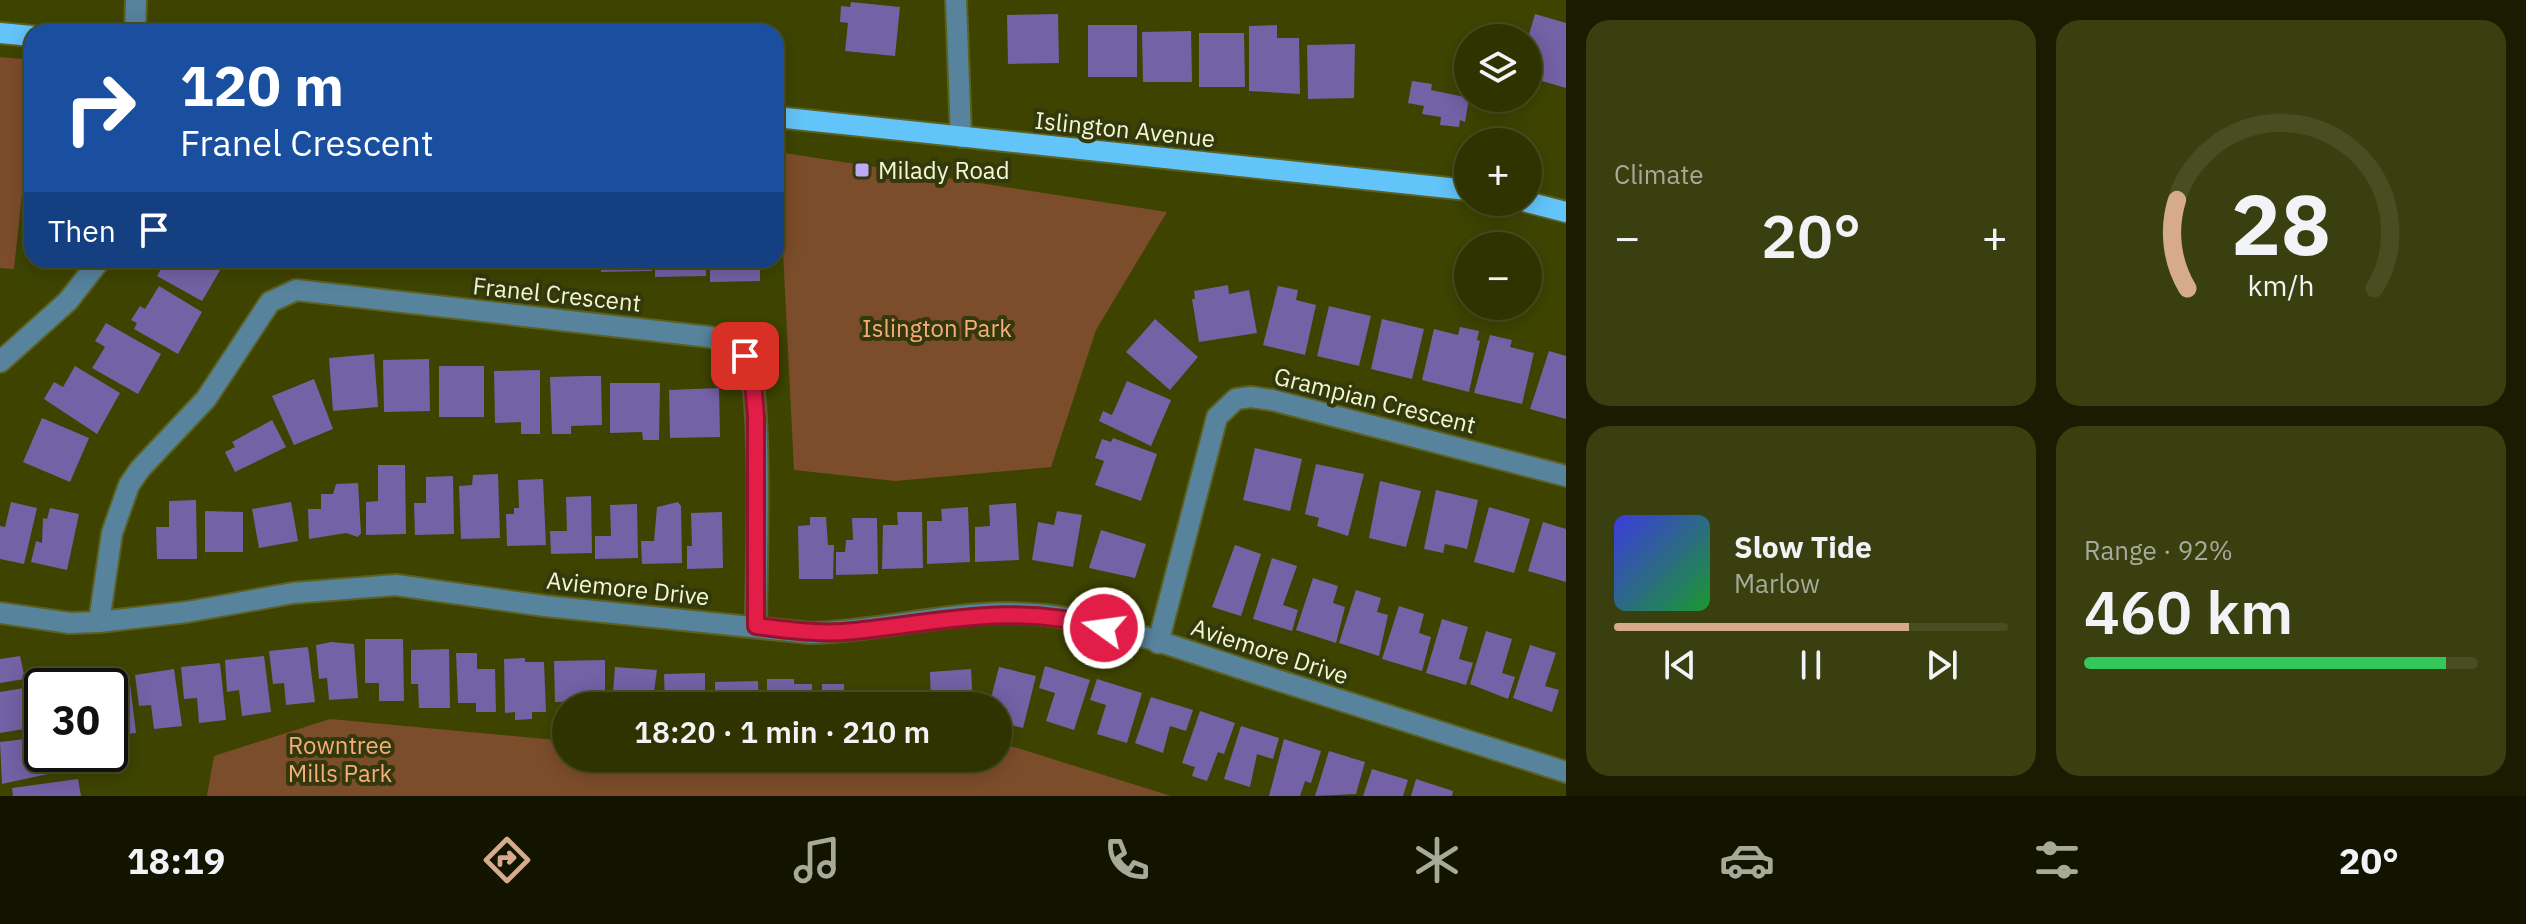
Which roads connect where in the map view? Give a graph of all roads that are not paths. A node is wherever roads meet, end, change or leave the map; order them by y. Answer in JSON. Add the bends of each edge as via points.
{"nodes":[{"id":1,"x":136,"y":0,"type":"edge"},
{"id":2,"x":956,"y":0,"type":"edge"},
{"id":3,"x":135,"y":24,"type":"edge"},
{"id":4,"x":0,"y":33,"type":"edge"},
{"id":5,"x":24,"y":35,"type":"edge"},
{"id":6,"x":784,"y":118,"type":"edge"},
{"id":7,"x":961,"y":137,"type":"junction"},
{"id":8,"x":1454,"y":189,"type":"edge"},
{"id":9,"x":1542,"y":206,"type":"edge"},
{"id":10,"x":1566,"y":212,"type":"edge"},
{"id":11,"x":94,"y":268,"type":"edge"},
{"id":12,"x":0,"y":362,"type":"edge"},
{"id":13,"x":1566,"y":476,"type":"edge"},
{"id":14,"x":0,"y":613,"type":"edge"},
{"id":15,"x":99,"y":622,"type":"junction"},
{"id":16,"x":756,"y":626,"type":"junction"},
{"id":17,"x":1158,"y":643,"type":"junction"},
{"id":18,"x":1566,"y":772,"type":"edge"}],
"edges":[{"from":1,"to":3,"type":"street"},
{"from":2,"to":7,"type":"street"},
{"from":4,"to":5,"type":"main road"},
{"from":6,"to":7,"type":"main road","name":"Islington Avenue"},
{"from":7,"to":8,"type":"main road","name":"Islington Avenue"},
{"from":9,"to":10,"type":"main road"},
{"from":11,"to":12,"type":"street","via":[[68,301]]},
{"from":13,"to":17,"type":"street","name":"Grampian Crescent","via":[[1302,407],[1236,399],[1217,417]]},
{"from":14,"to":15,"type":"street","name":"Aviemore Drive"},
{"from":15,"to":16,"type":"street","name":"Aviemore Drive","via":[[293,593],[396,585],[545,606]]},
{"from":15,"to":16,"type":"street","name":"Franel Crescent","via":[[112,533],[129,485],[206,399],[270,302],[296,290],[710,337],[732,344],[752,370],[756,417]]},
{"from":16,"to":17,"type":"street","name":"Aviemore Drive","via":[[852,632],[1005,613],[1077,620]]},
{"from":17,"to":18,"type":"street","name":"Aviemore Drive"}]}
